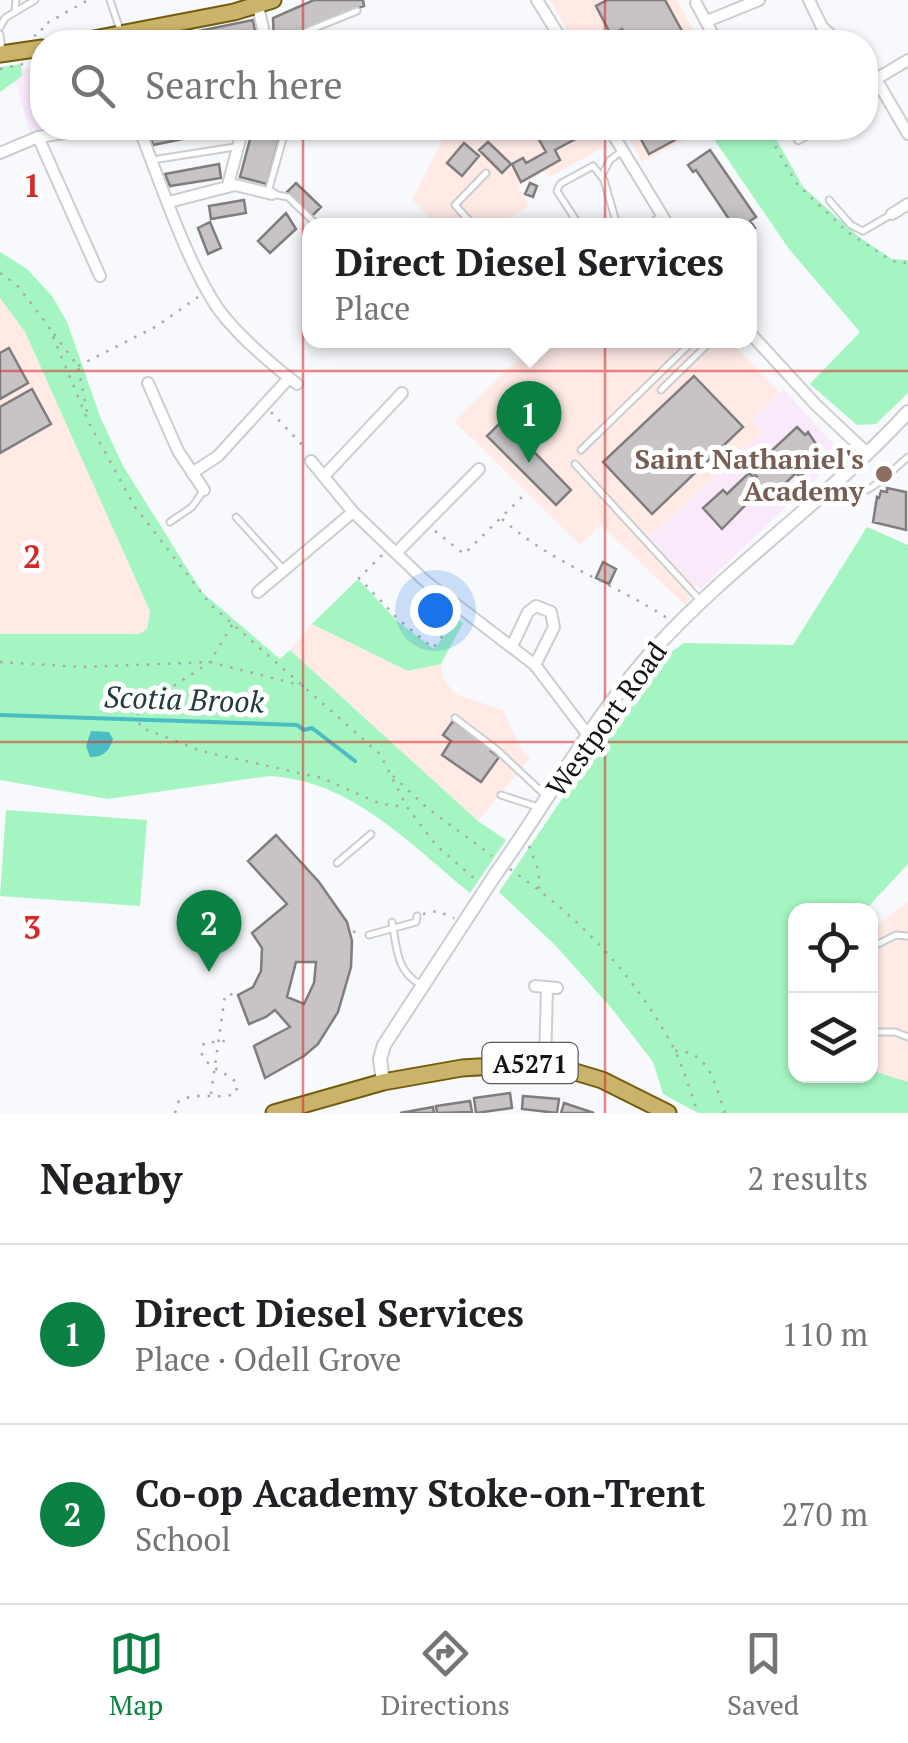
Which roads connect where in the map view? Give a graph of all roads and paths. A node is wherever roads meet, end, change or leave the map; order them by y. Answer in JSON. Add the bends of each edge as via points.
{"nodes":[{"id":1,"x":16,"y":0,"type":"edge"},
{"id":2,"x":34,"y":0,"type":"edge"},
{"id":3,"x":88,"y":0,"type":"edge"},
{"id":4,"x":110,"y":0,"type":"edge"},
{"id":5,"x":537,"y":0,"type":"edge"},
{"id":6,"x":760,"y":0,"type":"edge"},
{"id":7,"x":809,"y":0,"type":"edge"},
{"id":8,"x":266,"y":3,"type":"edge"},
{"id":9,"x":696,"y":3,"type":"dead end"},
{"id":10,"x":232,"y":6,"type":"edge"},
{"id":11,"x":15,"y":11,"type":"junction"},
{"id":12,"x":357,"y":11,"type":"dead end"},
{"id":13,"x":707,"y":21,"type":"junction"},
{"id":14,"x":42,"y":30,"type":"edge"},
{"id":15,"x":119,"y":30,"type":"edge"},
{"id":16,"x":152,"y":30,"type":"edge"},
{"id":17,"x":266,"y":30,"type":"edge"},
{"id":18,"x":313,"y":30,"type":"edge"},
{"id":19,"x":556,"y":30,"type":"edge"},
{"id":20,"x":711,"y":30,"type":"edge"},
{"id":21,"x":825,"y":30,"type":"edge"},
{"id":22,"x":0,"y":31,"type":"edge"},
{"id":23,"x":30,"y":51,"type":"edge"},
{"id":24,"x":1,"y":54,"type":"edge"},
{"id":25,"x":908,"y":60,"type":"edge"},
{"id":26,"x":879,"y":84,"type":"joint"},
{"id":27,"x":907,"y":129,"type":"edge"},
{"id":28,"x":30,"y":140,"type":"edge"},
{"id":29,"x":40,"y":140,"type":"edge"},
{"id":30,"x":144,"y":140,"type":"edge"},
{"id":31,"x":240,"y":140,"type":"edge"},
{"id":32,"x":283,"y":140,"type":"edge"},
{"id":33,"x":616,"y":140,"type":"edge"},
{"id":34,"x":798,"y":141,"type":"edge"},
{"id":35,"x":238,"y":146,"type":"junction"},
{"id":36,"x":622,"y":151,"type":"junction"},
{"id":37,"x":0,"y":153,"type":"edge"},
{"id":38,"x":780,"y":155,"type":"dead end"},
{"id":39,"x":152,"y":160,"type":"junction"},
{"id":40,"x":610,"y":160,"type":"junction"},
{"id":41,"x":594,"y":166,"type":"junction"},
{"id":42,"x":486,"y":173,"type":"dead end"},
{"id":43,"x":602,"y":176,"type":"junction"},
{"id":44,"x":228,"y":186,"type":"junction"},
{"id":45,"x":270,"y":194,"type":"junction"},
{"id":46,"x":829,"y":200,"type":"dead end"},
{"id":47,"x":169,"y":202,"type":"junction"},
{"id":48,"x":907,"y":206,"type":"edge"},
{"id":49,"x":892,"y":214,"type":"joint"},
{"id":50,"x":308,"y":218,"type":"edge"},
{"id":51,"x":466,"y":218,"type":"edge"},
{"id":52,"x":574,"y":218,"type":"edge"},
{"id":53,"x":615,"y":218,"type":"edge"},
{"id":54,"x":663,"y":218,"type":"edge"},
{"id":55,"x":0,"y":273,"type":"edge"},
{"id":56,"x":100,"y":276,"type":"dead end"},
{"id":57,"x":206,"y":288,"type":"junction"},
{"id":58,"x":49,"y":326,"type":"junction"},
{"id":59,"x":757,"y":341,"type":"edge"},
{"id":60,"x":686,"y":348,"type":"edge"},
{"id":61,"x":704,"y":348,"type":"edge"},
{"id":62,"x":78,"y":366,"type":"junction"},
{"id":63,"x":148,"y":384,"type":"dead end"},
{"id":64,"x":661,"y":390,"type":"dead end"},
{"id":65,"x":402,"y":393,"type":"dead end"},
{"id":66,"x":266,"y":406,"type":"junction"},
{"id":67,"x":908,"y":412,"type":"edge"},
{"id":68,"x":89,"y":423,"type":"junction"},
{"id":69,"x":581,"y":450,"type":"dead end"},
{"id":70,"x":866,"y":452,"type":"junction"},
{"id":71,"x":908,"y":457,"type":"edge"},
{"id":72,"x":311,"y":461,"type":"joint"},
{"id":73,"x":575,"y":464,"type":"dead end"},
{"id":74,"x":479,"y":469,"type":"dead end"},
{"id":75,"x":192,"y":473,"type":"junction"},
{"id":76,"x":325,"y":475,"type":"junction"},
{"id":77,"x":831,"y":484,"type":"junction"},
{"id":78,"x":204,"y":490,"type":"joint"},
{"id":79,"x":523,"y":496,"type":"dead end"},
{"id":80,"x":353,"y":512,"type":"junction"},
{"id":81,"x":236,"y":518,"type":"dead end"},
{"id":82,"x":502,"y":519,"type":"junction"},
{"id":83,"x":170,"y":522,"type":"dead end"},
{"id":84,"x":426,"y":524,"type":"junction"},
{"id":85,"x":393,"y":550,"type":"junction"},
{"id":86,"x":284,"y":570,"type":"junction"},
{"id":87,"x":273,"y":578,"type":"junction"},
{"id":88,"x":282,"y":588,"type":"dead end"},
{"id":89,"x":258,"y":592,"type":"dead end"},
{"id":90,"x":701,"y":601,"type":"junction"},
{"id":91,"x":464,"y":610,"type":"junction"},
{"id":92,"x":233,"y":624,"type":"junction"},
{"id":93,"x":678,"y":625,"type":"junction"},
{"id":94,"x":512,"y":646,"type":"junction"},
{"id":95,"x":0,"y":662,"type":"edge"},
{"id":96,"x":210,"y":662,"type":"junction"},
{"id":97,"x":535,"y":665,"type":"junction"},
{"id":98,"x":305,"y":687,"type":"junction"},
{"id":99,"x":455,"y":718,"type":"dead end"},
{"id":100,"x":588,"y":735,"type":"junction"},
{"id":101,"x":389,"y":771,"type":"junction"},
{"id":102,"x":501,"y":795,"type":"dead end"},
{"id":103,"x":544,"y":803,"type":"junction"},
{"id":104,"x":407,"y":807,"type":"junction"},
{"id":105,"x":526,"y":829,"type":"junction"},
{"id":106,"x":370,"y":834,"type":"dead end"},
{"id":107,"x":337,"y":863,"type":"dead end"},
{"id":108,"x":497,"y":869,"type":"junction"},
{"id":109,"x":510,"y":869,"type":"dead end"},
{"id":110,"x":486,"y":889,"type":"junction"},
{"id":111,"x":540,"y":890,"type":"junction"},
{"id":112,"x":417,"y":916,"type":"joint"},
{"id":113,"x":463,"y":924,"type":"junction"},
{"id":114,"x":393,"y":926,"type":"junction"},
{"id":115,"x":369,"y":934,"type":"dead end"},
{"id":116,"x":908,"y":936,"type":"edge"},
{"id":117,"x":878,"y":944,"type":"edge"},
{"id":118,"x":423,"y":986,"type":"junction"},
{"id":119,"x":546,"y":987,"type":"dead end"},
{"id":120,"x":235,"y":994,"type":"dead end"},
{"id":121,"x":878,"y":1032,"type":"edge"},
{"id":122,"x":908,"y":1037,"type":"edge"},
{"id":123,"x":218,"y":1040,"type":"junction"},
{"id":124,"x":226,"y":1041,"type":"dead end"},
{"id":125,"x":675,"y":1051,"type":"junction"},
{"id":126,"x":544,"y":1063,"type":"junction"},
{"id":127,"x":215,"y":1069,"type":"junction"},
{"id":128,"x":383,"y":1082,"type":"junction"},
{"id":129,"x":211,"y":1096,"type":"junction"},
{"id":130,"x":175,"y":1113,"type":"edge"},
{"id":131,"x":274,"y":1113,"type":"edge"},
{"id":132,"x":668,"y":1113,"type":"edge"},
{"id":133,"x":698,"y":1113,"type":"edge"},
{"id":134,"x":724,"y":1113,"type":"edge"}],
"edges":[{"from":1,"to":11,"type":"lane"},
{"from":2,"to":11,"type":"lane"},
{"from":3,"to":14,"type":"path"},
{"from":4,"to":15,"type":"lane"},
{"from":5,"to":19,"type":"street"},
{"from":6,"to":13,"type":"street"},
{"from":7,"to":21,"type":"street"},
{"from":8,"to":10,"type":"main road"},
{"from":8,"to":17,"type":"street"},
{"from":9,"to":13,"type":"street"},
{"from":10,"to":16,"type":"main road"},
{"from":11,"to":22,"type":"lane"},
{"from":12,"to":18,"type":"lane"},
{"from":13,"to":20,"type":"street"},
{"from":22,"to":24,"type":"lane"},
{"from":23,"to":24,"type":"main road"},
{"from":25,"to":26,"type":"street"},
{"from":26,"to":27,"type":"street"},
{"from":28,"to":37,"type":"street"},
{"from":29,"to":56,"type":"street"},
{"from":30,"to":39,"type":"street"},
{"from":31,"to":35,"type":"street"},
{"from":32,"to":45,"type":"lane"},
{"from":33,"to":36,"type":"street"},
{"from":34,"to":38,"type":"path"},
{"from":35,"to":39,"type":"lane"},
{"from":35,"to":44,"type":"street"},
{"from":36,"to":40,"type":"lane"},
{"from":36,"to":54,"type":"street"},
{"from":39,"to":47,"type":"street"},
{"from":40,"to":41,"type":"lane"},
{"from":40,"to":43,"type":"lane"},
{"from":41,"to":43,"type":"lane"},
{"from":41,"to":52,"type":"lane","via":[[557,191]]},
{"from":42,"to":51,"type":"lane","via":[[455,205]]},
{"from":43,"to":53,"type":"lane"},
{"from":44,"to":45,"type":"street"},
{"from":44,"to":47,"type":"street"},
{"from":45,"to":50,"type":"lane","via":[[288,197]]},
{"from":46,"to":49,"type":"lane","via":[[863,231]]},
{"from":47,"to":57,"type":"street"},
{"from":48,"to":49,"type":"street"},
{"from":55,"to":58,"type":"path"},
{"from":57,"to":62,"type":"path","via":[[158,326]]},
{"from":57,"to":66,"type":"street","via":[[226,318],[293,381]]},
{"from":58,"to":62,"type":"path"},
{"from":58,"to":68,"type":"path"},
{"from":59,"to":70,"type":"street"},
{"from":60,"to":69,"type":"lane"},
{"from":61,"to":64,"type":"lane"},
{"from":62,"to":68,"type":"path"},
{"from":63,"to":75,"type":"street"},
{"from":65,"to":76,"type":"street"},
{"from":66,"to":72,"type":"path"},
{"from":66,"to":75,"type":"street"},
{"from":67,"to":70,"type":"street","name":"Westport Road"},
{"from":68,"to":92,"type":"path","via":[[135,507]]},
{"from":70,"to":77,"type":"street","name":"Westport Road"},
{"from":71,"to":77,"type":"lane","via":[[862,494]]},
{"from":72,"to":76,"type":"street"},
{"from":73,"to":90,"type":"lane"},
{"from":74,"to":84,"type":"street"},
{"from":75,"to":78,"type":"street"},
{"from":76,"to":80,"type":"street"},
{"from":77,"to":90,"type":"street","name":"Westport Road"},
{"from":78,"to":83,"type":"lane"},
{"from":79,"to":82,"type":"path"},
{"from":80,"to":85,"type":"street"},
{"from":80,"to":86,"type":"street"},
{"from":81,"to":86,"type":"lane"},
{"from":82,"to":84,"type":"path","via":[[464,554]]},
{"from":82,"to":93,"type":"path","via":[[560,563]]},
{"from":84,"to":85,"type":"street"},
{"from":85,"to":91,"type":"street"},
{"from":85,"to":91,"type":"path","via":[[358,578],[398,619],[433,648]]},
{"from":86,"to":87,"type":"street"},
{"from":87,"to":88,"type":"street"},
{"from":87,"to":89,"type":"street"},
{"from":90,"to":93,"type":"street","name":"Westport Road"},
{"from":91,"to":94,"type":"street"},
{"from":92,"to":96,"type":"path"},
{"from":92,"to":98,"type":"path"},
{"from":93,"to":100,"type":"street","name":"Westport Road"},
{"from":94,"to":97,"type":"street"},
{"from":94,"to":97,"type":"street","via":[[528,612],[536,606],[551,612],[554,628]]},
{"from":95,"to":96,"type":"path"},
{"from":96,"to":98,"type":"path"},
{"from":96,"to":104,"type":"path","via":[[169,689],[134,692],[140,728]]},
{"from":97,"to":100,"type":"street"},
{"from":98,"to":101,"type":"path","via":[[380,754]]},
{"from":99,"to":103,"type":"lane","via":[[498,750]]},
{"from":100,"to":103,"type":"street","name":"Westport Road"},
{"from":101,"to":104,"type":"path"},
{"from":101,"to":108,"type":"path"},
{"from":102,"to":103,"type":"lane"},
{"from":103,"to":105,"type":"street","name":"Westport Road"},
{"from":104,"to":110,"type":"path","via":[[436,845]]},
{"from":105,"to":108,"type":"street","name":"Westport Road","bridge":true},
{"from":105,"to":111,"type":"path"},
{"from":106,"to":107,"type":"lane"},
{"from":108,"to":110,"type":"street","name":"Westport Road"},
{"from":109,"to":111,"type":"path"},
{"from":110,"to":113,"type":"street","name":"Westport Road"},
{"from":111,"to":125,"type":"path","via":[[625,973]]},
{"from":112,"to":113,"type":"path","via":[[437,911]]},
{"from":112,"to":114,"type":"lane","via":[[416,922]]},
{"from":113,"to":118,"type":"street","name":"Westport Road"},
{"from":114,"to":115,"type":"lane"},
{"from":114,"to":118,"type":"lane","via":[[400,965]]},
{"from":116,"to":117,"type":"lane"},
{"from":118,"to":128,"type":"street","name":"Westport Road","via":[[384,1045]]},
{"from":119,"to":126,"type":"street"},
{"from":120,"to":123,"type":"path","via":[[225,995]]},
{"from":121,"to":122,"type":"lane"},
{"from":123,"to":124,"type":"path"},
{"from":123,"to":127,"type":"path"},
{"from":123,"to":127,"type":"path","via":[[204,1042],[200,1052]]},
{"from":125,"to":133,"type":"path"},
{"from":125,"to":134,"type":"path","via":[[700,1057]]},
{"from":126,"to":128,"type":"main road","number":"A5271"},
{"from":126,"to":132,"type":"main road","number":"A5271","via":[[602,1080]]},
{"from":127,"to":129,"type":"path"},
{"from":127,"to":129,"type":"path","via":[[238,1085],[235,1094]]},
{"from":128,"to":131,"type":"main road","number":"A5271"},
{"from":129,"to":130,"type":"path","via":[[190,1096]]}]}
